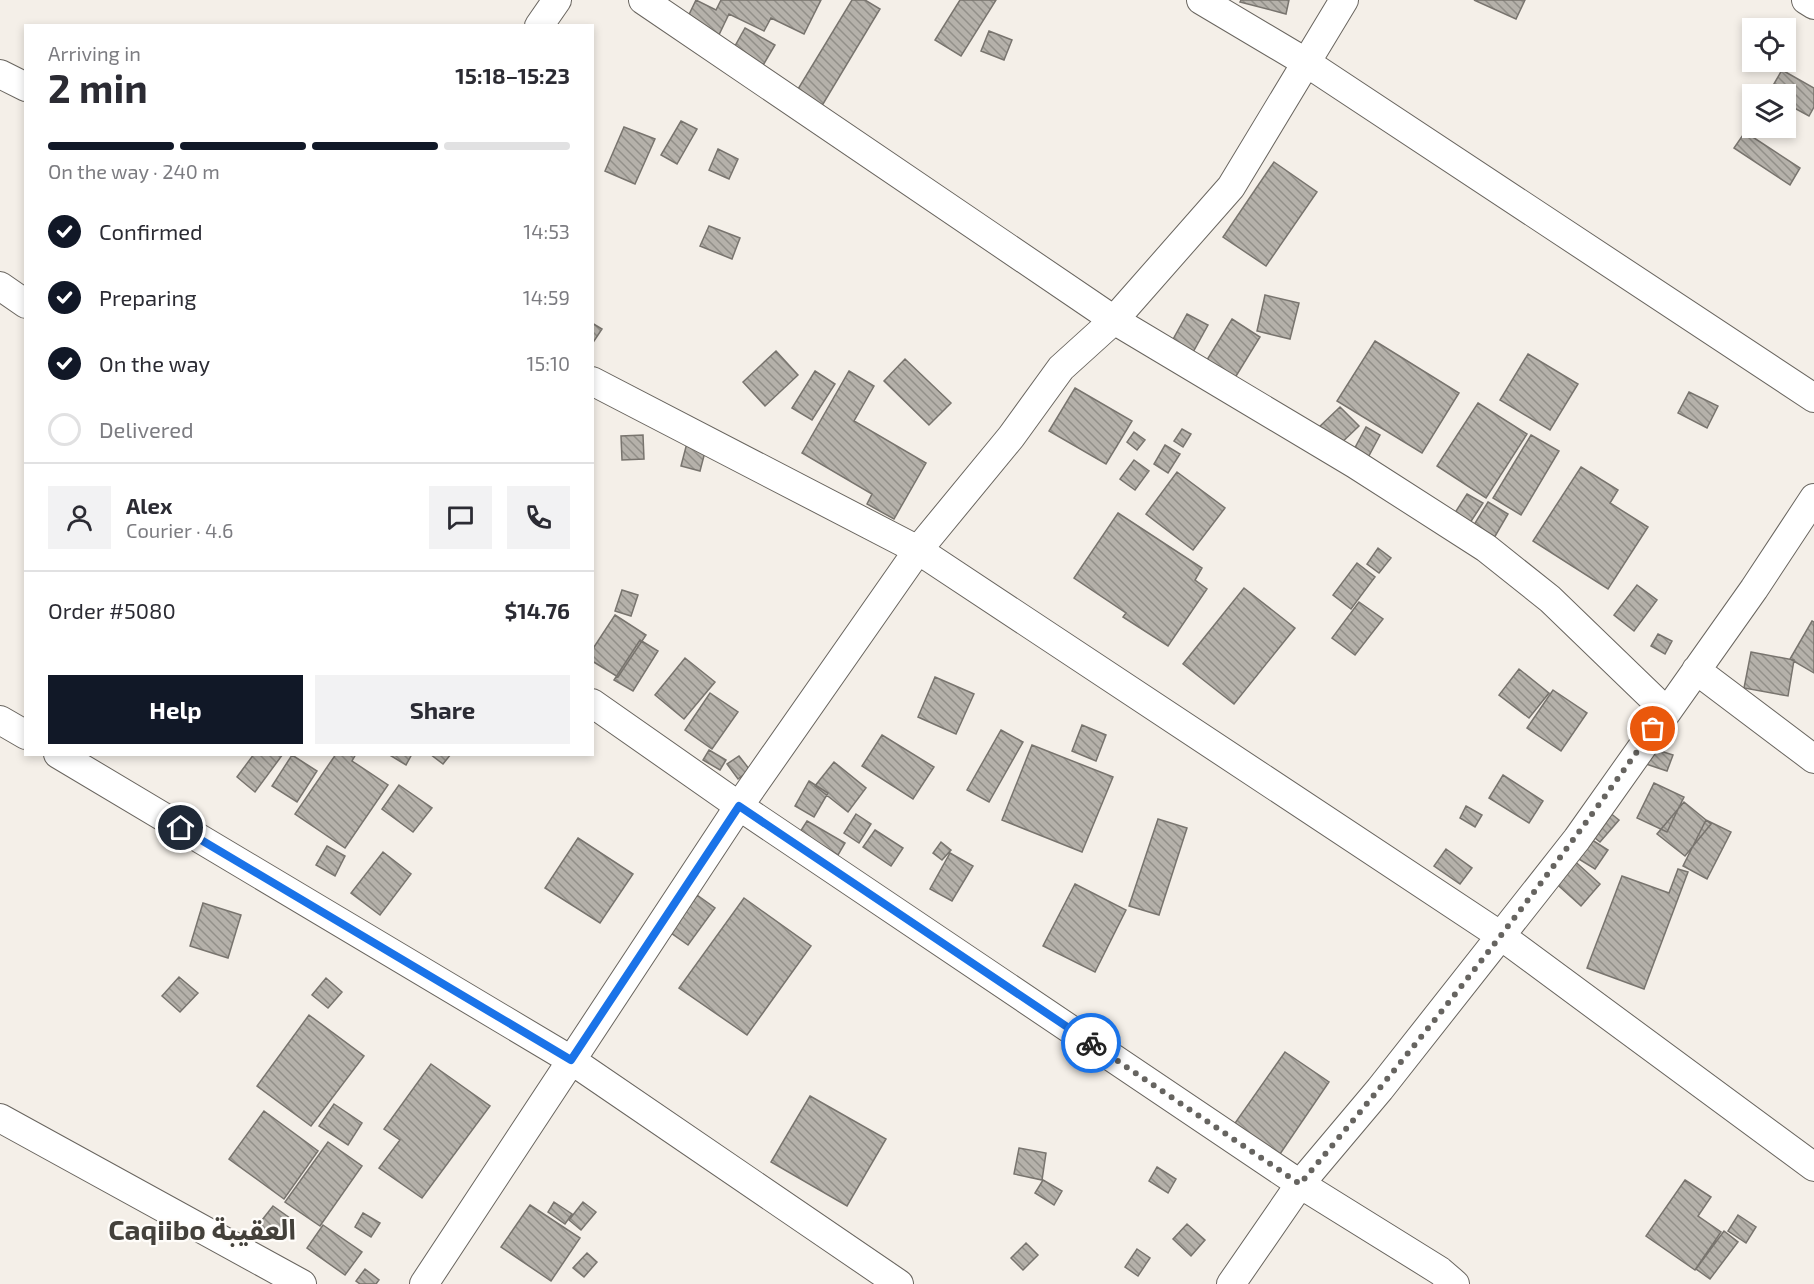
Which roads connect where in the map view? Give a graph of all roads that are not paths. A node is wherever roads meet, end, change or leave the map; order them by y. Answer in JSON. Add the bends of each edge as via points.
{"nodes":[{"id":1,"x":557,"y":0,"type":"edge"},
{"id":2,"x":643,"y":0,"type":"edge"},
{"id":3,"x":1202,"y":0,"type":"edge"},
{"id":4,"x":1344,"y":0,"type":"edge"},
{"id":5,"x":1806,"y":0,"type":"edge"},
{"id":6,"x":1814,"y":5,"type":"edge"},
{"id":7,"x":540,"y":24,"type":"edge"},
{"id":8,"x":1307,"y":63,"type":"junction"},
{"id":9,"x":0,"y":74,"type":"edge"},
{"id":10,"x":24,"y":86,"type":"edge"},
{"id":11,"x":0,"y":286,"type":"edge"},
{"id":12,"x":24,"y":303,"type":"edge"},
{"id":13,"x":1114,"y":320,"type":"junction"},
{"id":14,"x":594,"y":382,"type":"edge"},
{"id":15,"x":1814,"y":398,"type":"edge"},
{"id":16,"x":1814,"y":498,"type":"edge"},
{"id":17,"x":918,"y":550,"type":"junction"},
{"id":18,"x":1696,"y":670,"type":"junction"},
{"id":19,"x":594,"y":704,"type":"edge"},
{"id":20,"x":1666,"y":711,"type":"junction"},
{"id":21,"x":0,"y":720,"type":"edge"},
{"id":22,"x":24,"y":734,"type":"edge"},
{"id":23,"x":61,"y":756,"type":"edge"},
{"id":24,"x":1814,"y":759,"type":"edge"},
{"id":25,"x":739,"y":806,"type":"junction"},
{"id":26,"x":1501,"y":936,"type":"junction"},
{"id":27,"x":571,"y":1060,"type":"junction"},
{"id":28,"x":0,"y":1118,"type":"edge"},
{"id":29,"x":1814,"y":1167,"type":"edge"},
{"id":30,"x":1300,"y":1184,"type":"junction"},
{"id":31,"x":302,"y":1284,"type":"edge"},
{"id":32,"x":424,"y":1284,"type":"edge"},
{"id":33,"x":899,"y":1284,"type":"edge"},
{"id":34,"x":1231,"y":1284,"type":"edge"},
{"id":35,"x":1455,"y":1284,"type":"edge"}],
"edges":[{"from":1,"to":7,"type":"street"},
{"from":2,"to":13,"type":"street"},
{"from":3,"to":8,"type":"street"},
{"from":4,"to":8,"type":"street"},
{"from":5,"to":6,"type":"street"},
{"from":8,"to":13,"type":"street","via":[[1231,188]]},
{"from":8,"to":15,"type":"street"},
{"from":9,"to":10,"type":"street"},
{"from":11,"to":12,"type":"street"},
{"from":13,"to":17,"type":"street","via":[[1061,368],[1011,437]]},
{"from":13,"to":20,"type":"street","via":[[1355,464],[1485,548],[1550,599]]},
{"from":14,"to":17,"type":"street"},
{"from":16,"to":18,"type":"street"},
{"from":17,"to":25,"type":"street"},
{"from":17,"to":26,"type":"street"},
{"from":18,"to":20,"type":"street"},
{"from":18,"to":24,"type":"street"},
{"from":19,"to":25,"type":"street"},
{"from":20,"to":26,"type":"street","via":[[1577,839]]},
{"from":21,"to":22,"type":"street"},
{"from":23,"to":27,"type":"street"},
{"from":25,"to":27,"type":"street"},
{"from":25,"to":30,"type":"street"},
{"from":26,"to":29,"type":"street"},
{"from":26,"to":30,"type":"street"},
{"from":27,"to":32,"type":"street"},
{"from":27,"to":33,"type":"street"},
{"from":28,"to":31,"type":"street"},
{"from":30,"to":34,"type":"street"},
{"from":30,"to":35,"type":"street"}]}
